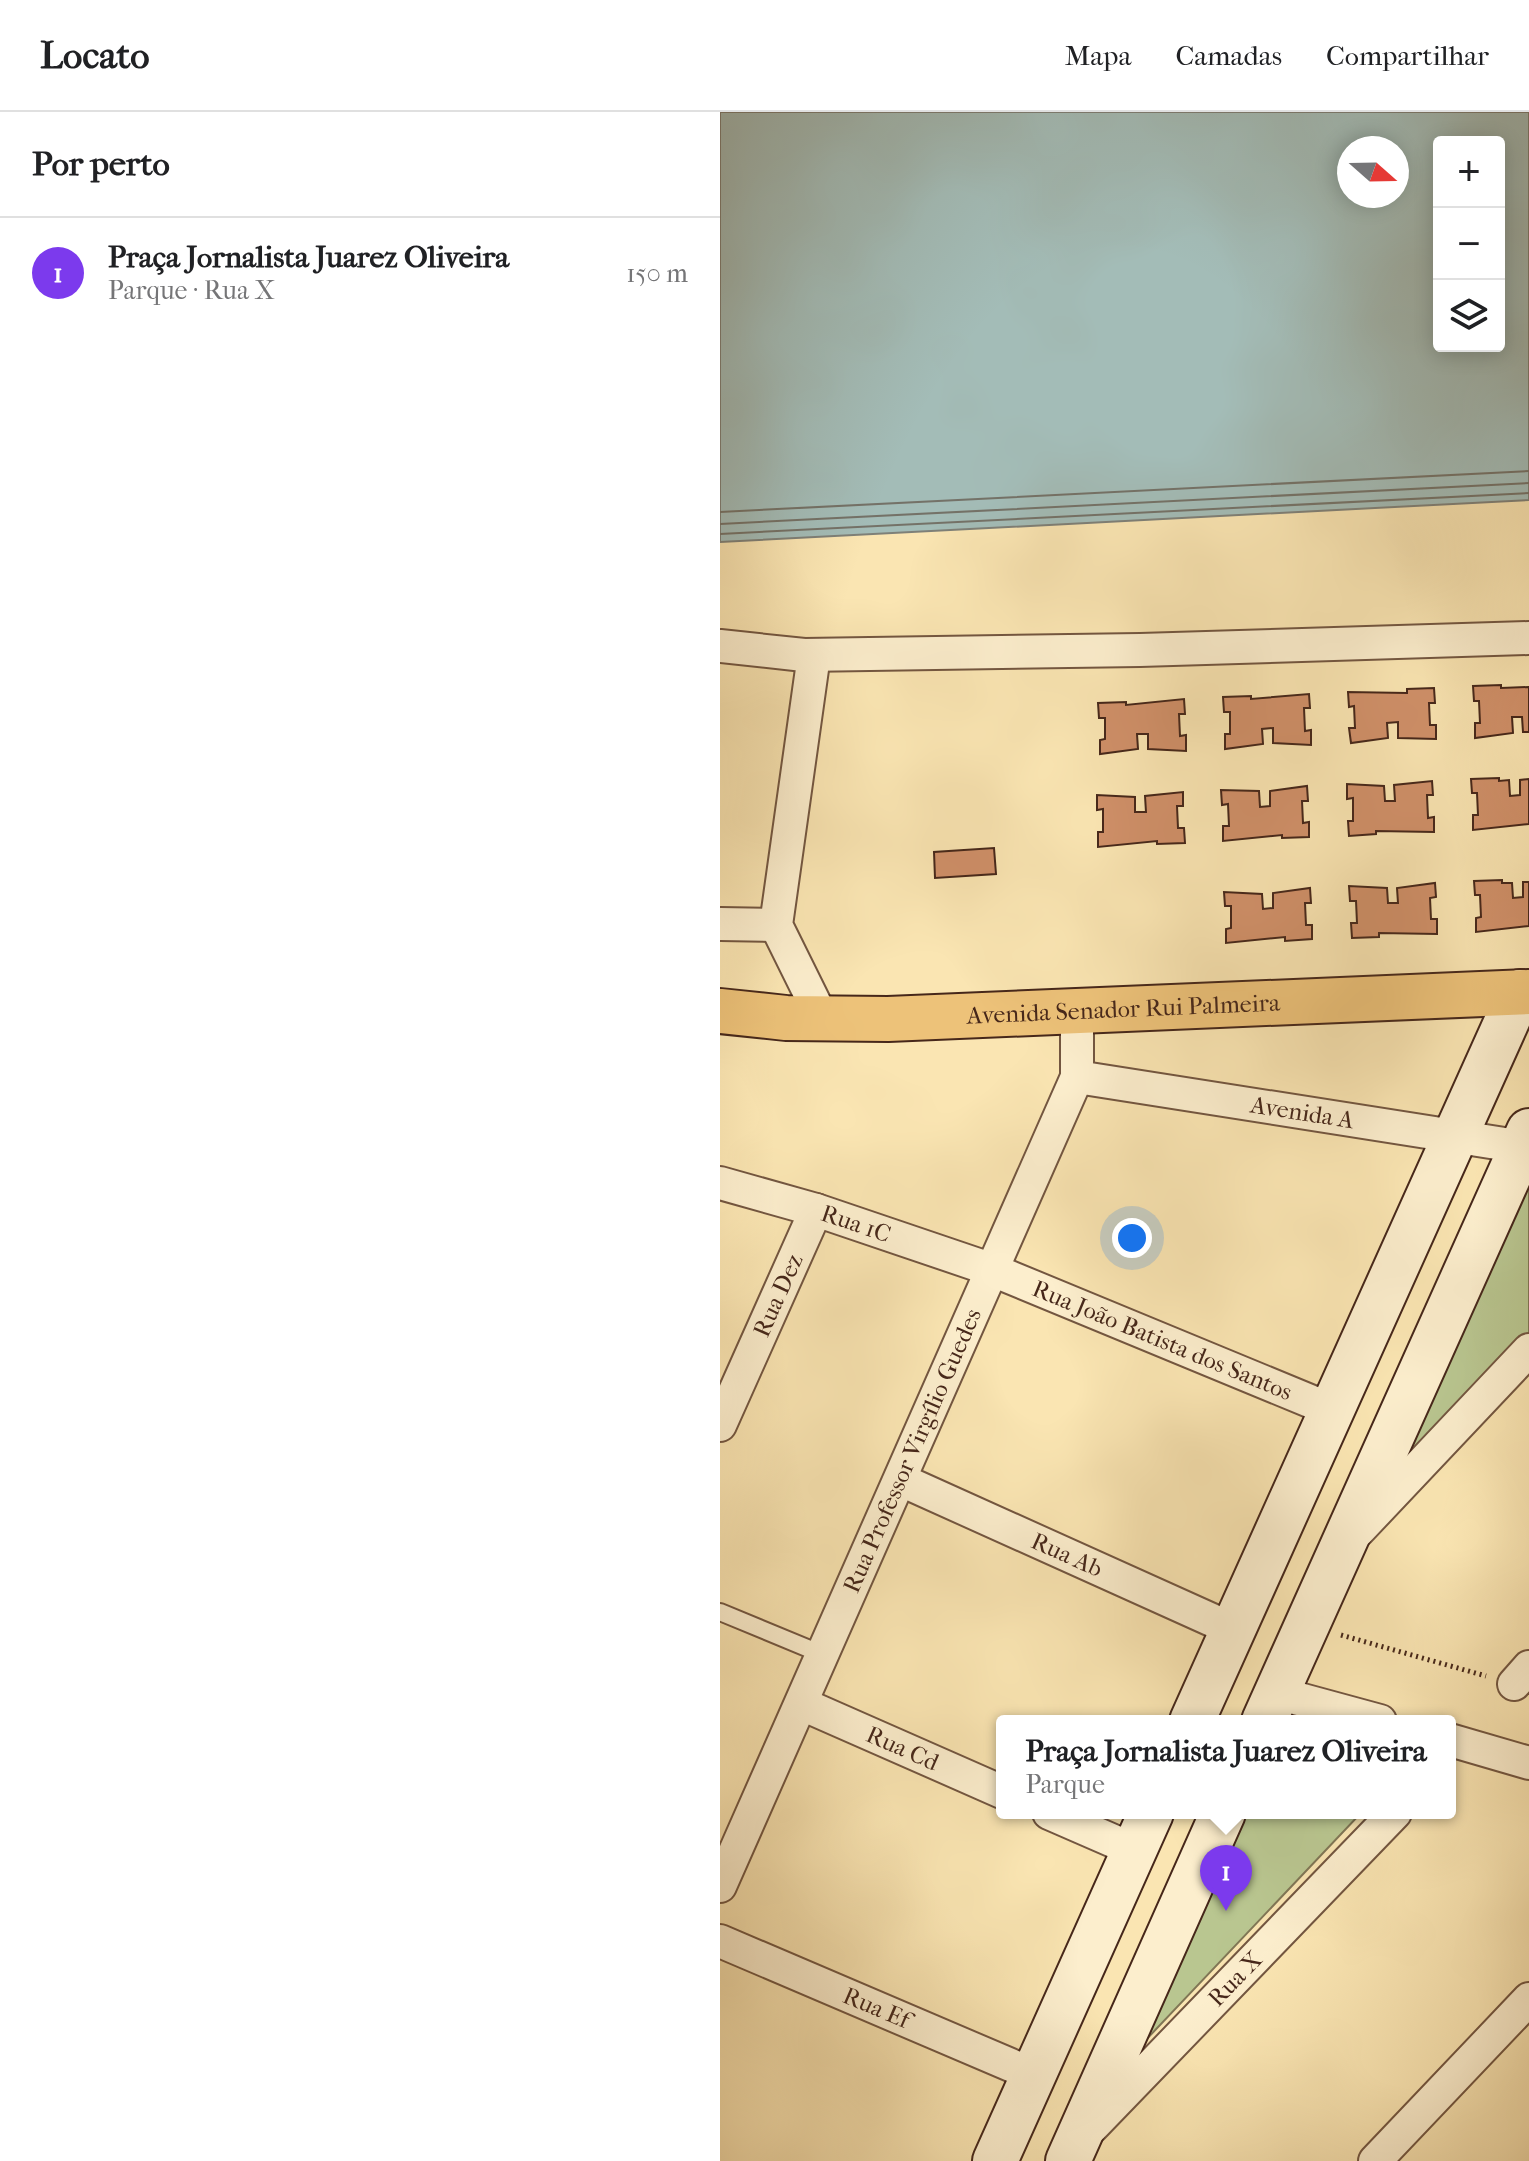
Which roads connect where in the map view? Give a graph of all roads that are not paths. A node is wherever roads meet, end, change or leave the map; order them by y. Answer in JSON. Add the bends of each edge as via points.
{"nodes":[{"id":1,"x":1529,"y":638,"type":"edge"},
{"id":2,"x":720,"y":646,"type":"edge"},
{"id":3,"x":814,"y":655,"type":"junction"},
{"id":4,"x":720,"y":924,"type":"edge"},
{"id":5,"x":776,"y":925,"type":"junction"},
{"id":6,"x":1524,"y":992,"type":"edge"},
{"id":7,"x":720,"y":1011,"type":"edge"},
{"id":8,"x":1077,"y":1011,"type":"junction"},
{"id":9,"x":822,"y":1018,"type":"junction"},
{"id":10,"x":1077,"y":1077,"type":"junction"},
{"id":11,"x":1457,"y":1139,"type":"junction"},
{"id":12,"x":1527,"y":1142,"type":"edge"},
{"id":13,"x":720,"y":1183,"type":"edge"},
{"id":14,"x":816,"y":1210,"type":"junction"},
{"id":15,"x":990,"y":1269,"type":"junction"},
{"id":16,"x":1529,"y":1350,"type":"edge"},
{"id":17,"x":1334,"y":1411,"type":"junction"},
{"id":18,"x":720,"y":1425,"type":"edge"},
{"id":19,"x":901,"y":1480,"type":"junction"},
{"id":20,"x":1340,"y":1550,"type":"junction"},
{"id":21,"x":720,"y":1612,"type":"edge"},
{"id":22,"x":1234,"y":1630,"type":"junction"},
{"id":23,"x":824,"y":1655,"type":"junction"},
{"id":24,"x":802,"y":1704,"type":"junction"},
{"id":25,"x":1270,"y":1707,"type":"edge"},
{"id":26,"x":1195,"y":1715,"type":"edge"},
{"id":27,"x":1333,"y":1715,"type":"edge"},
{"id":28,"x":1456,"y":1747,"type":"edge"},
{"id":29,"x":1529,"y":1763,"type":"edge"},
{"id":30,"x":996,"y":1789,"type":"edge"},
{"id":31,"x":1078,"y":1819,"type":"edge"},
{"id":32,"x":1220,"y":1819,"type":"edge"},
{"id":33,"x":1389,"y":1819,"type":"edge"},
{"id":34,"x":1142,"y":1832,"type":"edge"},
{"id":35,"x":720,"y":1886,"type":"edge"},
{"id":36,"x":720,"y":1941,"type":"edge"},
{"id":37,"x":1529,"y":1999,"type":"edge"},
{"id":38,"x":1034,"y":2075,"type":"junction"},
{"id":39,"x":1072,"y":2152,"type":"edge"},
{"id":40,"x":995,"y":2161,"type":"edge"},
{"id":41,"x":1375,"y":2161,"type":"edge"}],
"edges":[{"from":1,"to":3,"type":"street"},
{"from":2,"to":3,"type":"street"},
{"from":3,"to":5,"type":"street"},
{"from":4,"to":5,"type":"street"},
{"from":5,"to":9,"type":"street"},
{"from":6,"to":8,"type":"main road","name":"Avenida Senador Rui Palmeira"},
{"from":6,"to":11,"type":"street"},
{"from":7,"to":9,"type":"main road","name":"Avenida Senador Rui Palmeira"},
{"from":8,"to":9,"type":"main road","name":"Avenida Senador Rui Palmeira"},
{"from":8,"to":10,"type":"street","name":"Rua Professor Virgílio Guedes"},
{"from":10,"to":11,"type":"street","name":"Avenida A"},
{"from":10,"to":15,"type":"street","name":"Rua Professor Virgílio Guedes"},
{"from":11,"to":12,"type":"street","name":"Avenida A"},
{"from":11,"to":17,"type":"street"},
{"from":12,"to":20,"type":"street"},
{"from":13,"to":14,"type":"street","name":"Rua 1C"},
{"from":14,"to":15,"type":"street","name":"Rua 1C"},
{"from":14,"to":18,"type":"street","name":"Rua Dez"},
{"from":15,"to":17,"type":"street","name":"Rua João Batista dos Santos"},
{"from":15,"to":19,"type":"street","name":"Rua Professor Virgílio Guedes"},
{"from":16,"to":20,"type":"street"},
{"from":17,"to":22,"type":"street"},
{"from":19,"to":22,"type":"street","name":"Rua Ab"},
{"from":19,"to":23,"type":"street","name":"Rua Professor Virgílio Guedes"},
{"from":20,"to":25,"type":"street"},
{"from":21,"to":23,"type":"lane"},
{"from":22,"to":26,"type":"street"},
{"from":23,"to":24,"type":"street","name":"Rua Professor Virgílio Guedes"},
{"from":24,"to":30,"type":"street","name":"Rua Cd"},
{"from":24,"to":35,"type":"street","name":"Rua Professor Virgílio Guedes"},
{"from":25,"to":27,"type":"street"},
{"from":28,"to":29,"type":"street"},
{"from":31,"to":34,"type":"street"},
{"from":32,"to":39,"type":"street"},
{"from":33,"to":39,"type":"street","name":"Rua X"},
{"from":34,"to":38,"type":"street"},
{"from":36,"to":38,"type":"street","name":"Rua Ef"},
{"from":37,"to":41,"type":"street"},
{"from":38,"to":40,"type":"street"}]}
